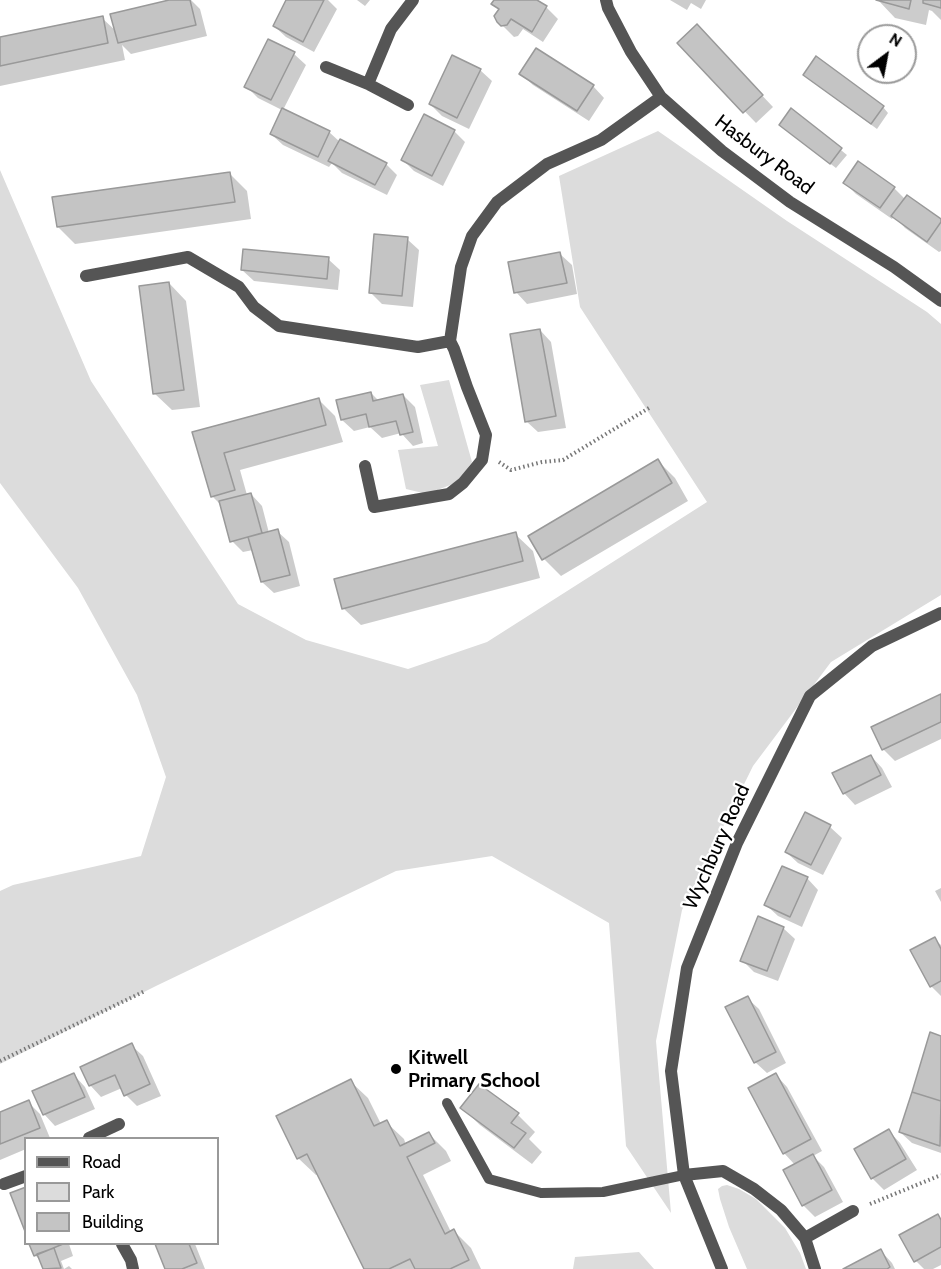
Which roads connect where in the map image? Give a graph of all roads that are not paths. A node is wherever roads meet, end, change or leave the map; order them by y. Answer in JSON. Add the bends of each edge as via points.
{"nodes":[{"id":1,"x":413,"y":0,"type":"edge"},
{"id":2,"x":606,"y":0,"type":"edge"},
{"id":3,"x":326,"y":67,"type":"dead end"},
{"id":4,"x":368,"y":84,"type":"junction"},
{"id":5,"x":661,"y":97,"type":"junction"},
{"id":6,"x":408,"y":105,"type":"dead end"},
{"id":7,"x":86,"y":276,"type":"dead end"},
{"id":8,"x":941,"y":301,"type":"edge"},
{"id":9,"x":450,"y":341,"type":"junction"},
{"id":10,"x":365,"y":466,"type":"dead end"},
{"id":11,"x":941,"y":613,"type":"edge"},
{"id":12,"x":447,"y":1103,"type":"dead end"},
{"id":13,"x":118,"y":1124,"type":"dead end"},
{"id":14,"x":91,"y":1137,"type":"edge"},
{"id":15,"x":684,"y":1175,"type":"junction"},
{"id":16,"x":24,"y":1177,"type":"edge"},
{"id":17,"x":4,"y":1184,"type":"dead end"},
{"id":18,"x":853,"y":1211,"type":"road end"},
{"id":19,"x":805,"y":1238,"type":"junction"},
{"id":20,"x":123,"y":1245,"type":"edge"},
{"id":21,"x":133,"y":1269,"type":"edge"},
{"id":22,"x":722,"y":1269,"type":"edge"},
{"id":23,"x":814,"y":1269,"type":"edge"}],
"edges":[{"from":1,"to":4,"type":"street","via":[[391,28]]},
{"from":2,"to":5,"type":"street","name":"Hasbury Road","via":[[631,52]]},
{"from":3,"to":4,"type":"street"},
{"from":4,"to":6,"type":"street"},
{"from":5,"to":8,"type":"street","name":"Hasbury Road","via":[[722,151],[790,202]]},
{"from":5,"to":9,"type":"street","via":[[601,140],[547,164],[497,202],[472,236],[461,267]]},
{"from":7,"to":9,"type":"street","via":[[188,257],[239,287],[254,307],[279,326],[418,347]]},
{"from":9,"to":10,"type":"street","via":[[486,435],[482,460],[449,494],[374,507]]},
{"from":11,"to":15,"type":"street","name":"Wychbury Road","via":[[872,646],[810,696],[737,843],[687,968],[671,1071]]},
{"from":12,"to":15,"type":"lane","via":[[489,1179],[541,1192],[603,1192]]},
{"from":13,"to":14,"type":"street"},
{"from":15,"to":19,"type":"street","via":[[723,1172],[781,1210]]},
{"from":15,"to":22,"type":"street","name":"Wychbury Road"},
{"from":16,"to":17,"type":"street"},
{"from":18,"to":19,"type":"street"},
{"from":19,"to":23,"type":"street"},
{"from":20,"to":21,"type":"street"}]}
